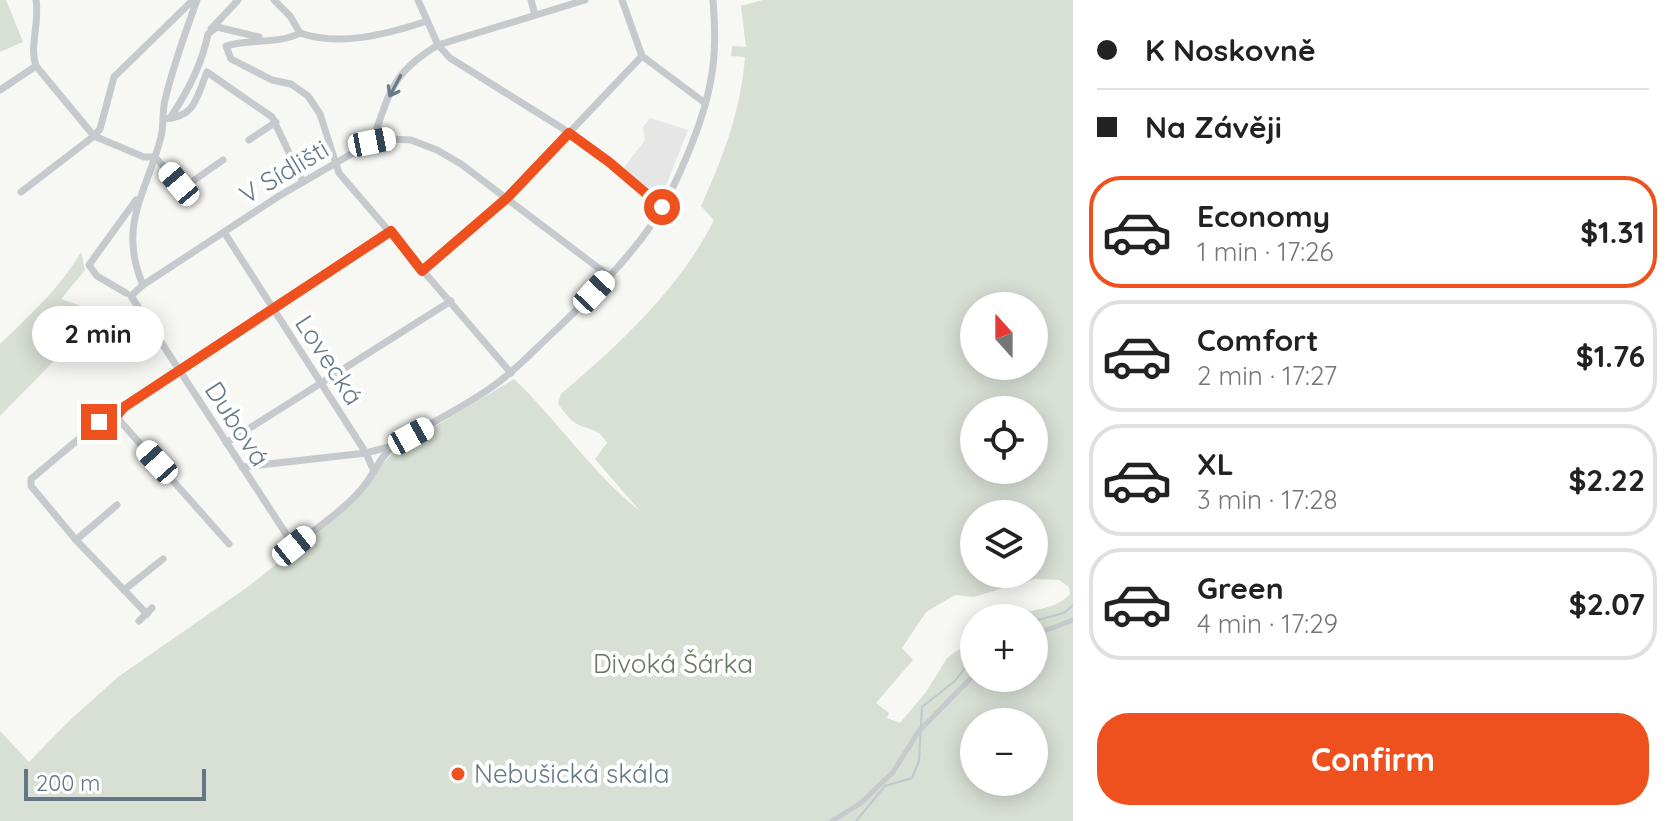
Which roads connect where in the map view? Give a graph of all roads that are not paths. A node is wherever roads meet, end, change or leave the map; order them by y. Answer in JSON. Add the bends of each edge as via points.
{"nodes":[{"id":1,"x":36,"y":0,"type":"edge"},
{"id":2,"x":195,"y":0,"type":"edge"},
{"id":3,"x":238,"y":0,"type":"edge"},
{"id":4,"x":274,"y":0,"type":"edge"},
{"id":5,"x":418,"y":0,"type":"edge"},
{"id":6,"x":531,"y":0,"type":"edge"},
{"id":7,"x":585,"y":0,"type":"edge"},
{"id":8,"x":622,"y":0,"type":"edge"},
{"id":9,"x":713,"y":0,"type":"edge"},
{"id":10,"x":535,"y":15,"type":"junction"},
{"id":11,"x":427,"y":21,"type":"junction"},
{"id":12,"x":300,"y":33,"type":"junction"},
{"id":13,"x":208,"y":34,"type":"junction"},
{"id":14,"x":265,"y":39,"type":"junction"},
{"id":15,"x":438,"y":45,"type":"junction"},
{"id":16,"x":642,"y":56,"type":"junction"},
{"id":17,"x":36,"y":66,"type":"junction"},
{"id":18,"x":0,"y":90,"type":"edge"},
{"id":19,"x":705,"y":103,"type":"junction"},
{"id":20,"x":167,"y":119,"type":"junction"},
{"id":21,"x":276,"y":122,"type":"junction"},
{"id":22,"x":569,"y":133,"type":"junction"},
{"id":23,"x":94,"y":136,"type":"junction"},
{"id":24,"x":249,"y":140,"type":"dead end"},
{"id":25,"x":372,"y":142,"type":"junction"},
{"id":26,"x":155,"y":157,"type":"junction"},
{"id":27,"x":223,"y":160,"type":"dead end"},
{"id":28,"x":334,"y":163,"type":"junction"},
{"id":29,"x":303,"y":182,"type":"junction"},
{"id":30,"x":21,"y":192,"type":"dead end"},
{"id":31,"x":508,"y":197,"type":"junction"},
{"id":32,"x":138,"y":199,"type":"junction"},
{"id":33,"x":662,"y":207,"type":"junction"},
{"id":34,"x":391,"y":231,"type":"junction"},
{"id":35,"x":224,"y":232,"type":"junction"},
{"id":36,"x":422,"y":271,"type":"junction"},
{"id":37,"x":609,"y":276,"type":"junction"},
{"id":38,"x":143,"y":285,"type":"junction"},
{"id":39,"x":126,"y":293,"type":"dead end"},
{"id":40,"x":451,"y":301,"type":"junction"},
{"id":41,"x":272,"y":310,"type":"junction"},
{"id":42,"x":179,"y":371,"type":"junction"},
{"id":43,"x":511,"y":373,"type":"junction"},
{"id":44,"x":321,"y":383,"type":"junction"},
{"id":45,"x":119,"y":413,"type":"junction"},
{"id":46,"x":226,"y":443,"type":"junction"},
{"id":47,"x":394,"y":445,"type":"junction"},
{"id":48,"x":366,"y":453,"type":"junction"},
{"id":49,"x":242,"y":467,"type":"junction"},
{"id":50,"x":373,"y":469,"type":"junction"},
{"id":51,"x":117,"y":505,"type":"dead end"},
{"id":52,"x":76,"y":540,"type":"junction"},
{"id":53,"x":229,"y":544,"type":"dead end"},
{"id":54,"x":163,"y":559,"type":"dead end"},
{"id":55,"x":124,"y":590,"type":"junction"},
{"id":56,"x":1073,"y":620,"type":"edge"},
{"id":57,"x":139,"y":621,"type":"dead end"},
{"id":58,"x":1048,"y":630,"type":"edge"},
{"id":59,"x":960,"y":690,"type":"edge"},
{"id":60,"x":832,"y":821,"type":"edge"}],
"edges":[{"from":1,"to":17,"type":"street"},
{"from":2,"to":20,"type":"street","via":[[164,105]]},
{"from":2,"to":23,"type":"street","via":[[114,77]]},
{"from":3,"to":13,"type":"street"},
{"from":4,"to":12,"type":"street"},
{"from":5,"to":11,"type":"street"},
{"from":6,"to":10,"type":"street"},
{"from":7,"to":10,"type":"street"},
{"from":8,"to":16,"type":"street"},
{"from":9,"to":19,"type":"street","via":[[715,47]]},
{"from":10,"to":15,"type":"street"},
{"from":11,"to":12,"type":"street","via":[[366,37]]},
{"from":11,"to":15,"type":"street"},
{"from":12,"to":14,"type":"street","via":[[289,39]]},
{"from":13,"to":14,"type":"street","via":[[217,27]]},
{"from":13,"to":20,"type":"street","via":[[181,103]]},
{"from":14,"to":28,"type":"street","via":[[226,46],[231,59],[308,96],[320,114]]},
{"from":15,"to":22,"type":"street"},
{"from":15,"to":25,"type":"street","one_way":true,"via":[[394,81]]},
{"from":16,"to":19,"type":"street"},
{"from":16,"to":22,"type":"street"},
{"from":17,"to":18,"type":"street"},
{"from":17,"to":23,"type":"street"},
{"from":19,"to":33,"type":"street"},
{"from":20,"to":21,"type":"street","via":[[181,118],[190,110],[207,72]]},
{"from":20,"to":26,"type":"street"},
{"from":21,"to":24,"type":"street"},
{"from":21,"to":29,"type":"street"},
{"from":22,"to":31,"type":"street"},
{"from":22,"to":33,"type":"street"},
{"from":23,"to":26,"type":"street"},
{"from":23,"to":30,"type":"street"},
{"from":25,"to":28,"type":"street","name":"V Sídlišti"},
{"from":25,"to":31,"type":"street","name":"V Sídlišti","via":[[411,140],[437,150]]},
{"from":26,"to":27,"type":"street","via":[[185,188]]},
{"from":26,"to":32,"type":"street"},
{"from":28,"to":29,"type":"street","name":"V Sídlišti"},
{"from":28,"to":34,"type":"street"},
{"from":29,"to":35,"type":"street","name":"V Sídlišti"},
{"from":31,"to":36,"type":"street"},
{"from":31,"to":37,"type":"street","name":"V Sídlišti"},
{"from":32,"to":38,"type":"street","via":[[132,255]]},
{"from":32,"to":39,"type":"street","via":[[89,265]]},
{"from":33,"to":37,"type":"street"},
{"from":34,"to":36,"type":"street"},
{"from":34,"to":41,"type":"street"},
{"from":35,"to":38,"type":"street","name":"V Sídlišti"},
{"from":35,"to":41,"type":"street","name":"Lovecká"},
{"from":36,"to":40,"type":"street"},
{"from":37,"to":43,"type":"street"},
{"from":38,"to":42,"type":"street","name":"Dubová","via":[[132,299]]},
{"from":40,"to":43,"type":"street"},
{"from":40,"to":44,"type":"street"},
{"from":41,"to":42,"type":"street"},
{"from":41,"to":44,"type":"street","name":"Lovecká"},
{"from":42,"to":45,"type":"street"},
{"from":42,"to":46,"type":"street","name":"Dubová"},
{"from":43,"to":47,"type":"street"},
{"from":44,"to":46,"type":"street"},
{"from":44,"to":48,"type":"street","name":"Lovecká"},
{"from":45,"to":52,"type":"street","via":[[99,422],[31,479],[31,486]]},
{"from":45,"to":53,"type":"street","via":[[120,421]]},
{"from":46,"to":49,"type":"street","name":"Dubová"},
{"from":47,"to":48,"type":"street"},
{"from":47,"to":50,"type":"street"},
{"from":48,"to":49,"type":"street"},
{"from":48,"to":50,"type":"street","name":"Lovecká"},
{"from":49,"to":50,"type":"street","name":"Dubová","via":[[294,546],[343,507]]},
{"from":51,"to":52,"type":"street"},
{"from":52,"to":55,"type":"street"},
{"from":54,"to":55,"type":"street"},
{"from":55,"to":57,"type":"street","via":[[149,611]]},
{"from":56,"to":58,"type":"street"},
{"from":59,"to":60,"type":"street","via":[[922,730],[893,772],[861,803]]}]}
